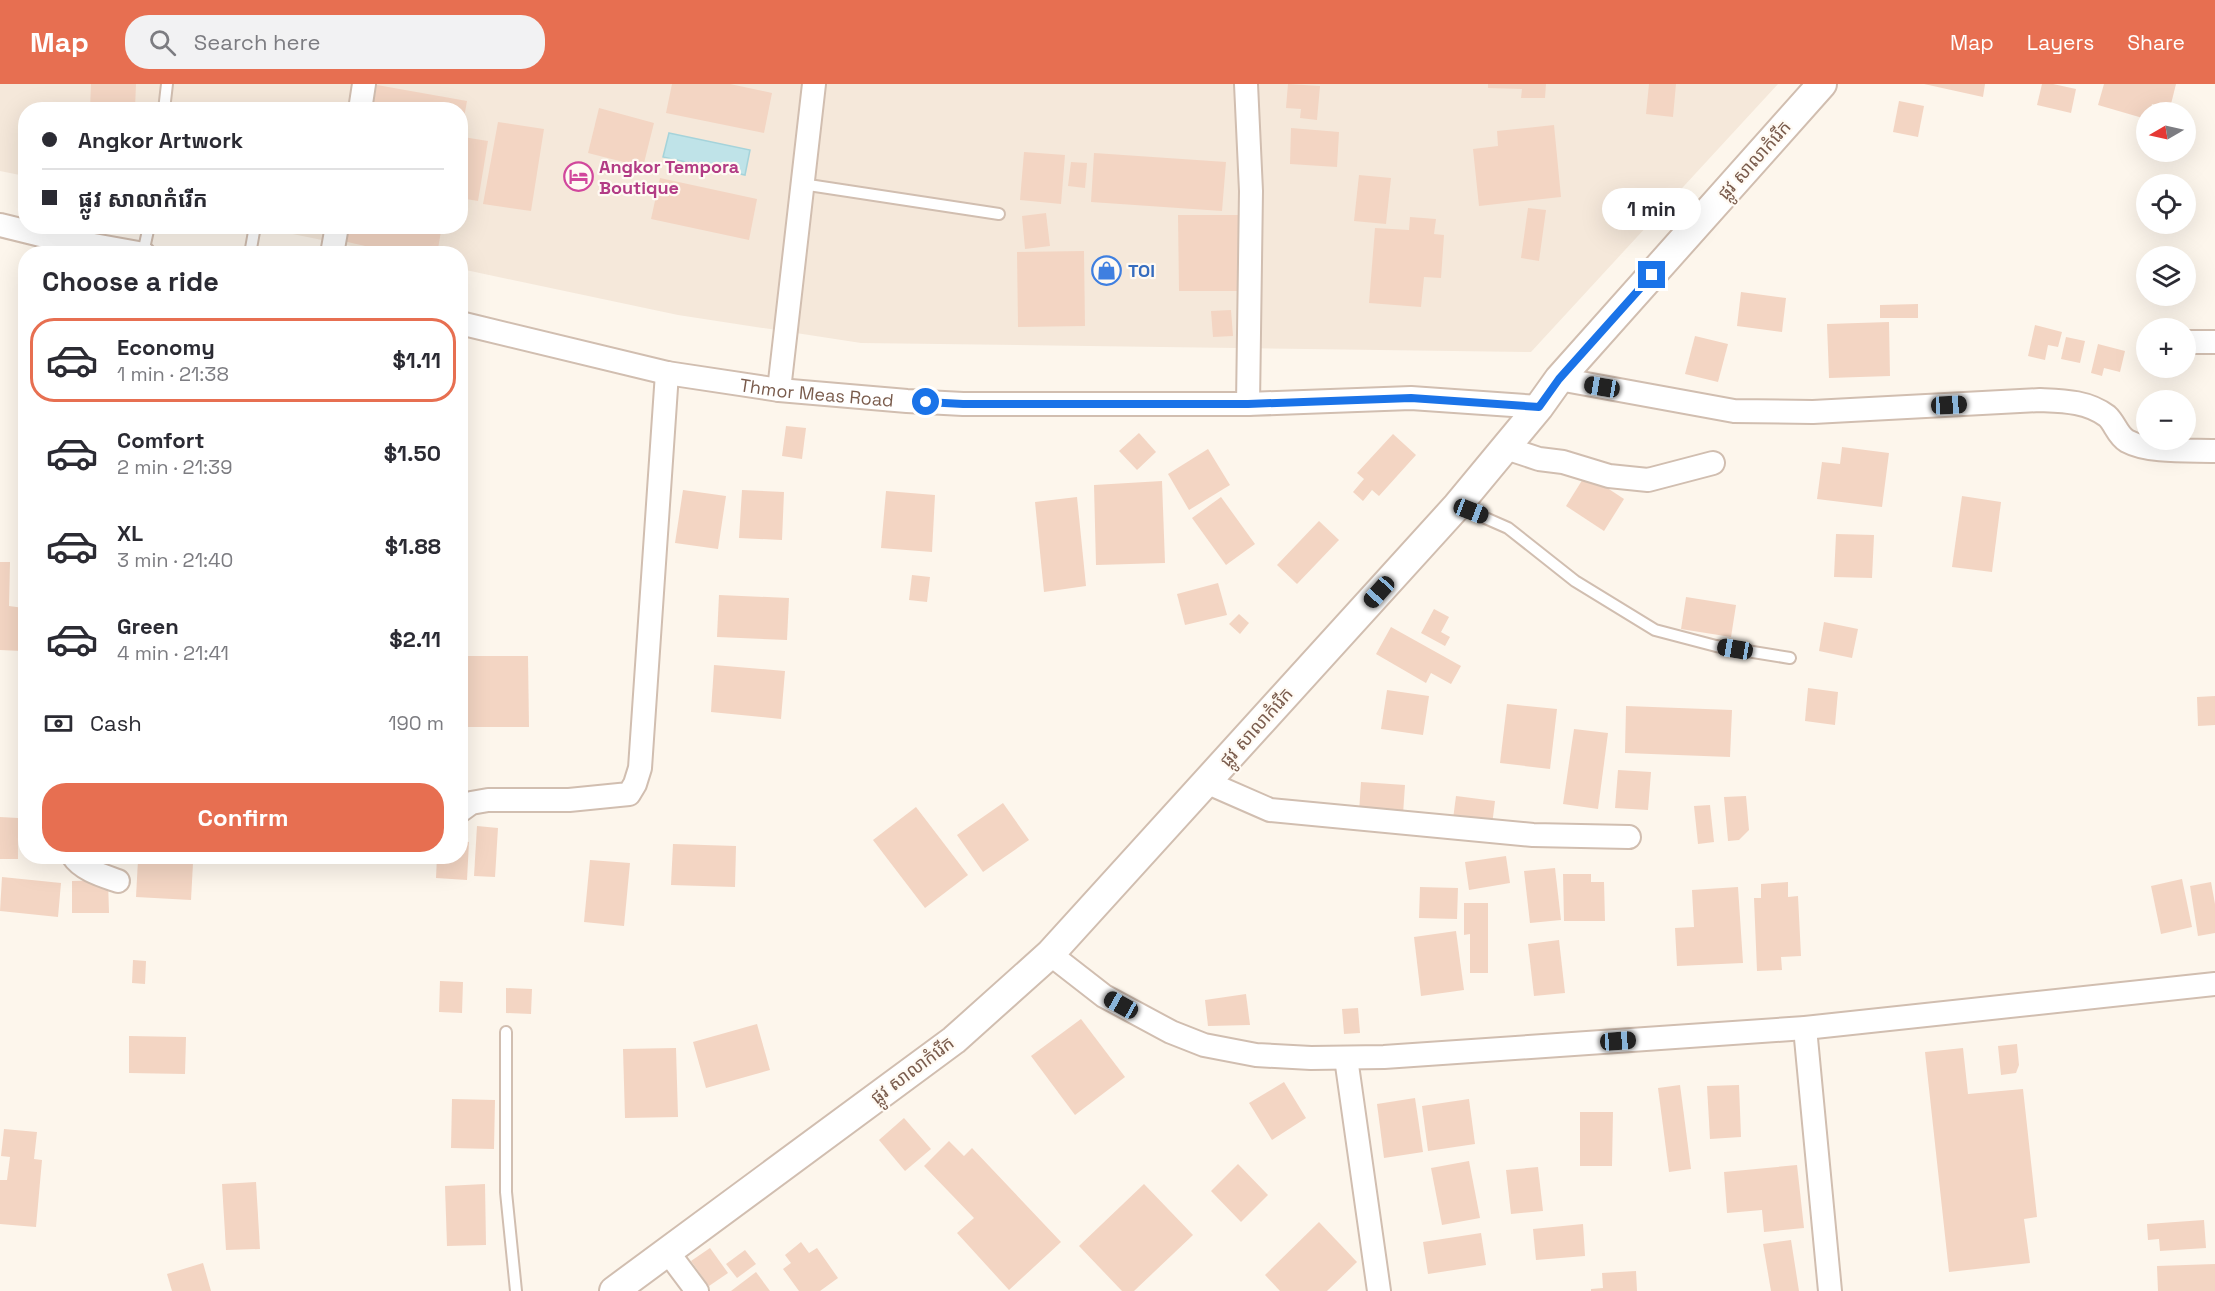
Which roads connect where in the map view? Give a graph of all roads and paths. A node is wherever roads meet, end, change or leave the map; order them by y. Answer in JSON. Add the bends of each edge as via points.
{"nodes":[{"id":1,"x":167,"y":84,"type":"edge"},
{"id":2,"x":364,"y":84,"type":"edge"},
{"id":3,"x":814,"y":84,"type":"edge"},
{"id":4,"x":1246,"y":84,"type":"edge"},
{"id":5,"x":1822,"y":84,"type":"edge"},
{"id":6,"x":165,"y":102,"type":"edge"},
{"id":7,"x":361,"y":102,"type":"edge"},
{"id":8,"x":802,"y":184,"type":"junction"},
{"id":9,"x":999,"y":214,"type":"dead end"},
{"id":10,"x":0,"y":225,"type":"edge"},
{"id":11,"x":18,"y":232,"type":"edge"},
{"id":12,"x":22,"y":234,"type":"edge"},
{"id":13,"x":49,"y":245,"type":"edge"},
{"id":14,"x":468,"y":325,"type":"edge"},
{"id":15,"x":2196,"y":342,"type":"edge"},
{"id":16,"x":2215,"y":342,"type":"edge"},
{"id":17,"x":667,"y":373,"type":"junction"},
{"id":18,"x":1559,"y":379,"type":"junction"},
{"id":19,"x":779,"y":390,"type":"junction"},
{"id":20,"x":1248,"y":404,"type":"junction"},
{"id":21,"x":1539,"y":407,"type":"junction"},
{"id":22,"x":1506,"y":448,"type":"junction"},
{"id":23,"x":2215,"y":451,"type":"edge"},
{"id":24,"x":1713,"y":463,"type":"dead end"},
{"id":25,"x":1457,"y":506,"type":"junction"},
{"id":26,"x":1790,"y":658,"type":"dead end"},
{"id":27,"x":1206,"y":782,"type":"junction"},
{"id":28,"x":468,"y":805,"type":"edge"},
{"id":29,"x":1629,"y":837,"type":"dead end"},
{"id":30,"x":82,"y":864,"type":"edge"},
{"id":31,"x":118,"y":881,"type":"dead end"},
{"id":32,"x":1050,"y":954,"type":"junction"},
{"id":33,"x":2215,"y":984,"type":"edge"},
{"id":34,"x":1805,"y":1028,"type":"junction"},
{"id":35,"x":506,"y":1032,"type":"dead end"},
{"id":36,"x":1346,"y":1058,"type":"junction"},
{"id":37,"x":667,"y":1251,"type":"junction"},
{"id":38,"x":516,"y":1291,"type":"edge"},
{"id":39,"x":614,"y":1291,"type":"edge"},
{"id":40,"x":697,"y":1291,"type":"edge"},
{"id":41,"x":1379,"y":1291,"type":"edge"},
{"id":42,"x":1830,"y":1291,"type":"edge"}],
"edges":[{"from":1,"to":6,"type":"lane"},
{"from":2,"to":7,"type":"street"},
{"from":3,"to":8,"type":"street"},
{"from":4,"to":20,"type":"street","via":[[1251,191]]},
{"from":5,"to":18,"type":"street","name":"ផ្លូវ សាលាកំរើក"},
{"from":8,"to":9,"type":"lane"},
{"from":8,"to":19,"type":"street"},
{"from":10,"to":11,"type":"street"},
{"from":12,"to":13,"type":"street"},
{"from":14,"to":17,"type":"street","name":"Thmor Meas Road"},
{"from":15,"to":16,"type":"street"},
{"from":17,"to":19,"type":"street","name":"Thmor Meas Road"},
{"from":17,"to":28,"type":"street","via":[[635,784],[629,794],[613,797],[488,800]]},
{"from":18,"to":21,"type":"street","name":"ផ្លូវ សាលាកំរើក"},
{"from":18,"to":23,"type":"street","via":[[1734,411],[2078,402],[2108,417],[2128,441],[2152,448]]},
{"from":19,"to":20,"type":"street","name":"Thmor Meas Road","via":[[963,404]]},
{"from":20,"to":21,"type":"street","name":"Thmor Meas Road","via":[[1411,398]]},
{"from":21,"to":22,"type":"street","name":"ផ្លូវ សាលាកំរើក"},
{"from":22,"to":24,"type":"street","via":[[1609,476],[1648,480]]},
{"from":22,"to":25,"type":"street","name":"ផ្លូវ សាលាកំរើក"},
{"from":25,"to":26,"type":"lane","via":[[1508,528],[1575,581],[1655,630],[1716,646]]},
{"from":25,"to":27,"type":"street","name":"ផ្លូវ សាលាកំរើក"},
{"from":27,"to":29,"type":"street","via":[[1270,810],[1533,835]]},
{"from":27,"to":32,"type":"street","name":"ផ្លូវ សាលាកំរើក"},
{"from":30,"to":31,"type":"street"},
{"from":32,"to":36,"type":"street","via":[[1104,996],[1204,1045],[1256,1054]]},
{"from":32,"to":37,"type":"street","name":"ផ្លូវ សាលាកំរើក","via":[[954,1040]]},
{"from":33,"to":34,"type":"street"},
{"from":34,"to":36,"type":"street"},
{"from":34,"to":42,"type":"street"},
{"from":35,"to":38,"type":"lane","via":[[506,1192]]},
{"from":36,"to":41,"type":"street"},
{"from":37,"to":39,"type":"street","name":"ផ្លូវ សាលាកំរើក"},
{"from":37,"to":40,"type":"street"}]}
